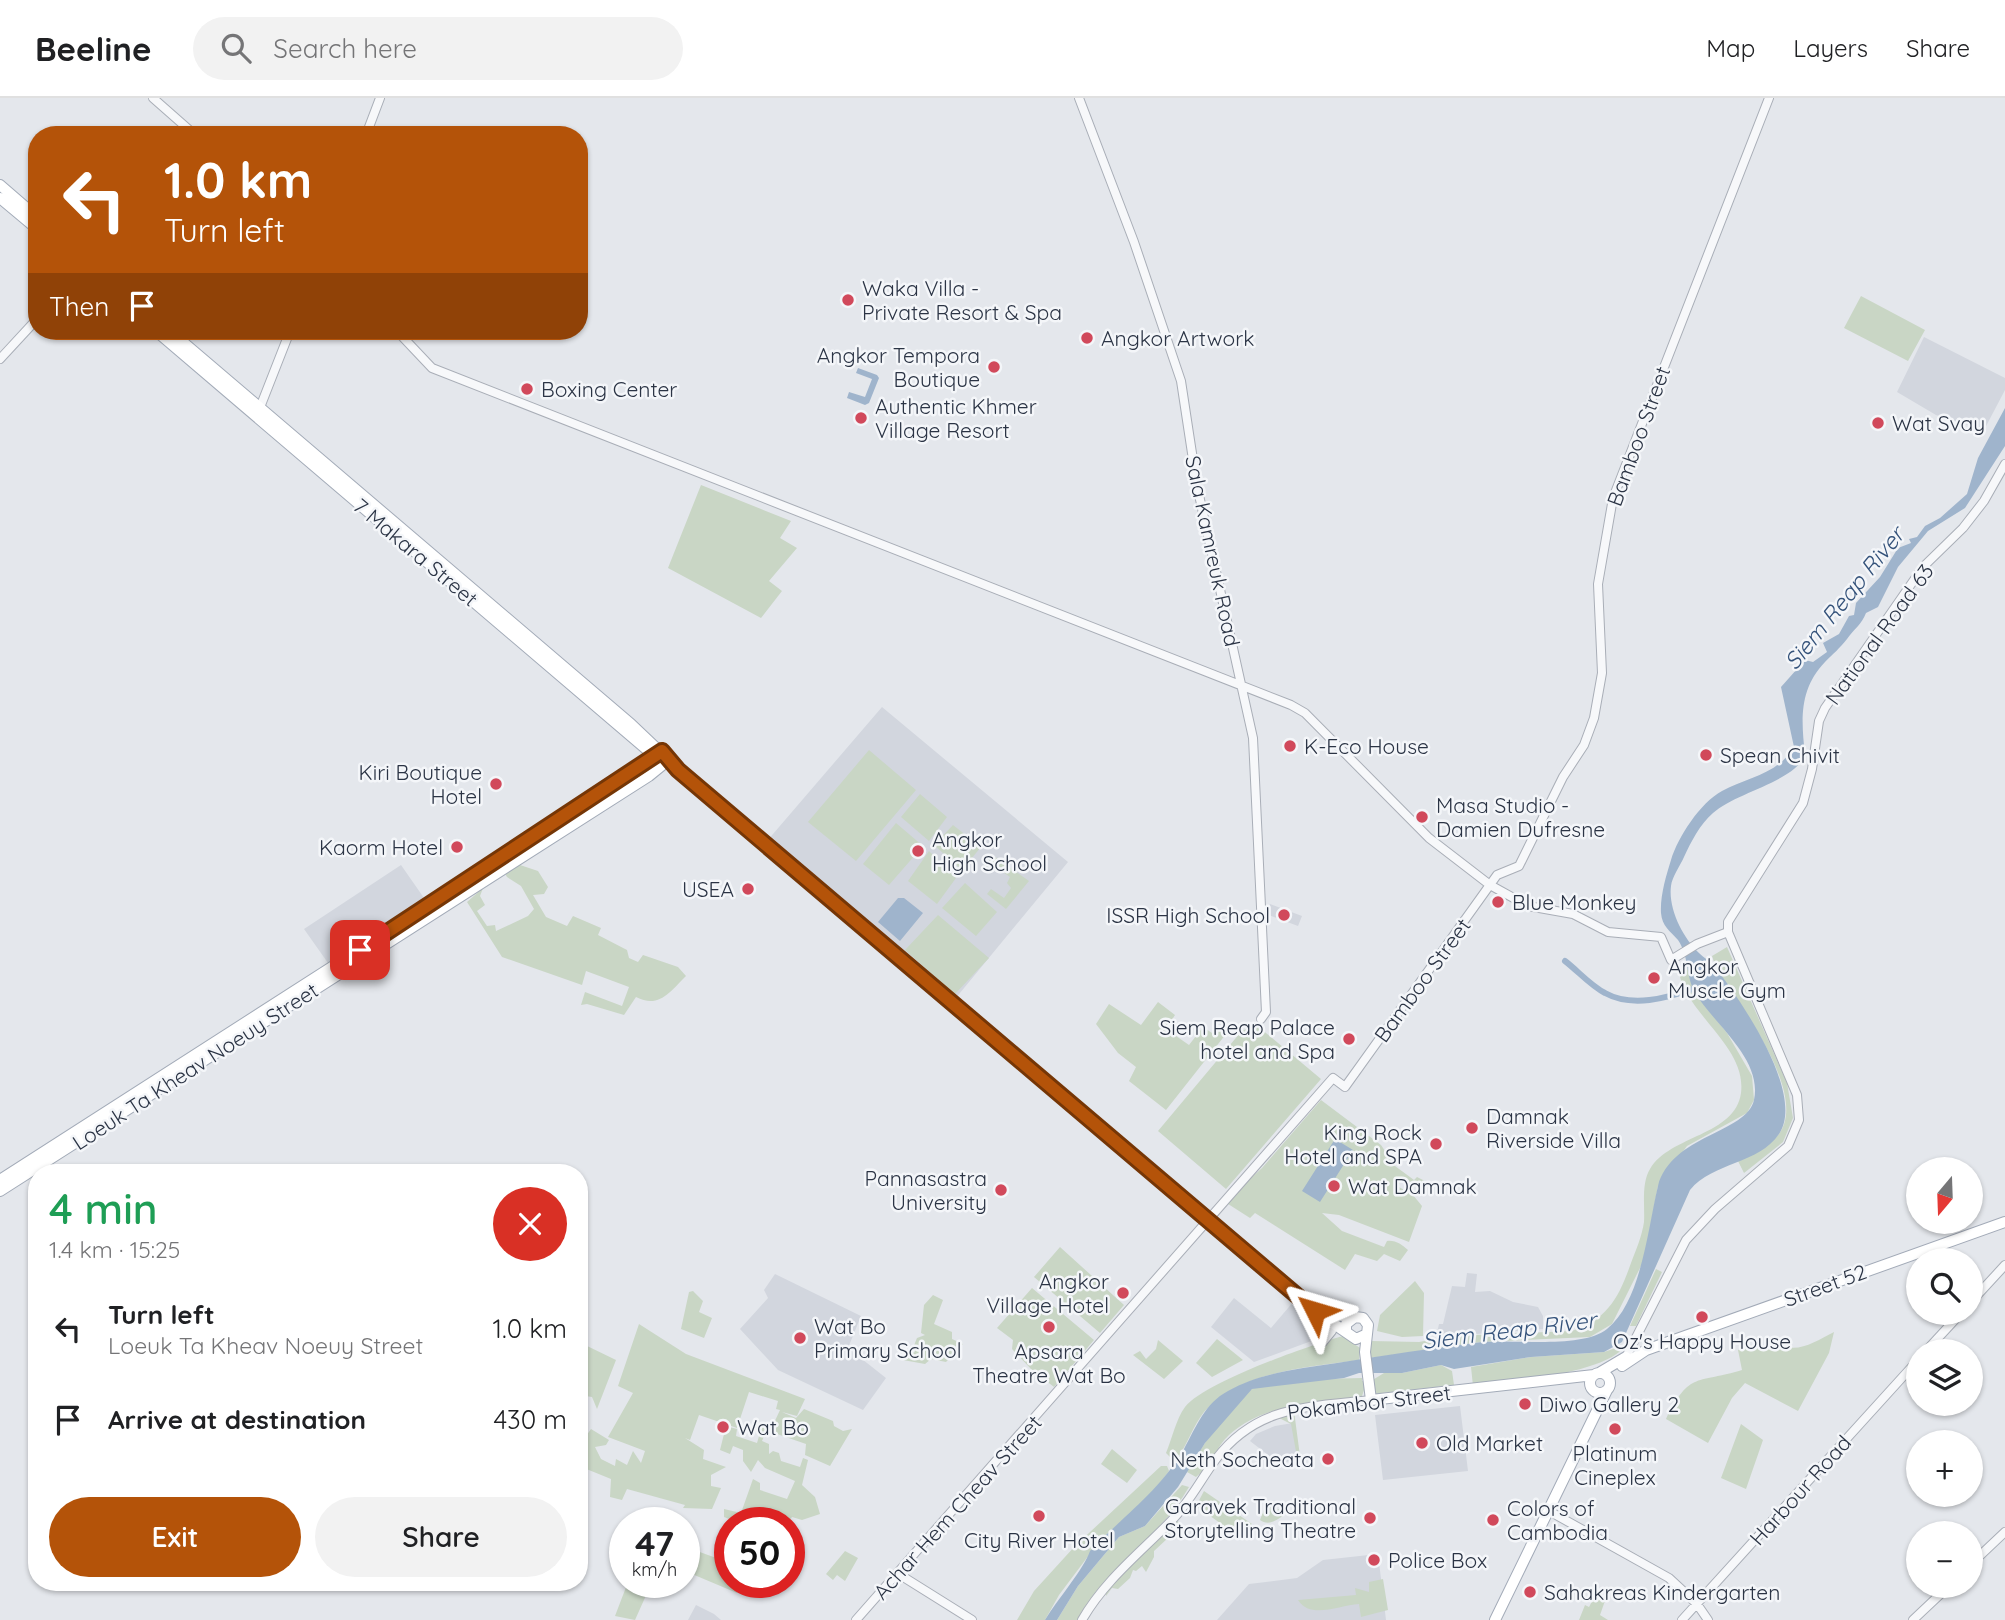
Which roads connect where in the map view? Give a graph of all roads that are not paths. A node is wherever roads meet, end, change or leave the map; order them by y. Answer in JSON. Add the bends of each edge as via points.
{"nodes":[{"id":1,"x":153,"y":98,"type":"edge"},
{"id":2,"x":380,"y":98,"type":"edge"},
{"id":3,"x":1079,"y":98,"type":"edge"},
{"id":4,"x":1769,"y":98,"type":"edge"},
{"id":5,"x":185,"y":126,"type":"edge"},
{"id":6,"x":369,"y":126,"type":"edge"},
{"id":7,"x":0,"y":185,"type":"edge"},
{"id":8,"x":0,"y":198,"type":"edge"},
{"id":9,"x":28,"y":209,"type":"edge"},
{"id":10,"x":28,"y":221,"type":"edge"},
{"id":11,"x":28,"y":329,"type":"edge"},
{"id":12,"x":167,"y":340,"type":"edge"},
{"id":13,"x":180,"y":340,"type":"edge"},
{"id":14,"x":287,"y":340,"type":"edge"},
{"id":15,"x":406,"y":340,"type":"edge"},
{"id":16,"x":0,"y":359,"type":"edge"},
{"id":17,"x":259,"y":412,"type":"junction"},
{"id":18,"x":2005,"y":464,"type":"edge"},
{"id":19,"x":1242,"y":688,"type":"junction"},
{"id":20,"x":659,"y":754,"type":"junction"},
{"id":21,"x":668,"y":762,"type":"junction"},
{"id":22,"x":1490,"y":885,"type":"junction"},
{"id":23,"x":1728,"y":932,"type":"junction"},
{"id":24,"x":1261,"y":1018,"type":"dead end"},
{"id":25,"x":1334,"y":1078,"type":"joint"},
{"id":26,"x":42,"y":1164,"type":"edge"},
{"id":27,"x":28,"y":1173,"type":"edge"},
{"id":28,"x":0,"y":1180,"type":"edge"},
{"id":29,"x":0,"y":1191,"type":"edge"},
{"id":30,"x":1208,"y":1220,"type":"junction"},
{"id":31,"x":2005,"y":1222,"type":"edge"},
{"id":32,"x":2005,"y":1265,"type":"edge"},
{"id":33,"x":1983,"y":1289,"type":"edge"},
{"id":34,"x":1315,"y":1311,"type":"junction"},
{"id":35,"x":1355,"y":1317,"type":"junction"},
{"id":36,"x":1331,"y":1323,"type":"junction"},
{"id":37,"x":1950,"y":1325,"type":"edge"},
{"id":38,"x":1346,"y":1332,"type":"junction"},
{"id":39,"x":1367,"y":1334,"type":"junction"},
{"id":40,"x":1356,"y":1339,"type":"junction"},
{"id":41,"x":1937,"y":1339,"type":"edge"},
{"id":42,"x":1323,"y":1342,"type":"dead end"},
{"id":43,"x":1639,"y":1348,"type":"junction"},
{"id":44,"x":1365,"y":1354,"type":"junction"},
{"id":45,"x":1624,"y":1361,"type":"junction"},
{"id":46,"x":1906,"y":1373,"type":"edge"},
{"id":47,"x":1597,"y":1374,"type":"junction"},
{"id":48,"x":1580,"y":1378,"type":"junction"},
{"id":49,"x":1591,"y":1387,"type":"junction"},
{"id":50,"x":1609,"y":1388,"type":"junction"},
{"id":51,"x":1371,"y":1400,"type":"junction"},
{"id":52,"x":1595,"y":1414,"type":"junction"},
{"id":53,"x":1549,"y":1511,"type":"junction"},
{"id":54,"x":2005,"y":1532,"type":"edge"},
{"id":55,"x":1983,"y":1553,"type":"edge"},
{"id":56,"x":897,"y":1573,"type":"junction"},
{"id":57,"x":1936,"y":1598,"type":"edge"},
{"id":58,"x":1697,"y":1604,"type":"junction"},
{"id":59,"x":856,"y":1620,"type":"edge"},
{"id":60,"x":972,"y":1620,"type":"edge"},
{"id":61,"x":1082,"y":1620,"type":"edge"},
{"id":62,"x":1495,"y":1620,"type":"edge"},
{"id":63,"x":1682,"y":1620,"type":"edge"},
{"id":64,"x":1708,"y":1620,"type":"edge"},
{"id":65,"x":1913,"y":1620,"type":"edge"}],
"edges":[{"from":1,"to":5,"type":"street"},
{"from":2,"to":6,"type":"street"},
{"from":3,"to":19,"type":"street","name":"Sala Kamreuk Road","via":[[1175,356],[1200,499]]},
{"from":4,"to":22,"type":"street","name":"Bamboo Street","via":[[1613,498],[1598,584],[1602,673],[1594,718],[1519,866],[1499,874]]},
{"from":7,"to":9,"type":"main road"},
{"from":8,"to":10,"type":"main road"},
{"from":11,"to":16,"type":"street"},
{"from":12,"to":17,"type":"main road","name":"7 Makara Street"},
{"from":13,"to":17,"type":"main road","name":"7 Makara Street"},
{"from":14,"to":17,"type":"street"},
{"from":15,"to":19,"type":"street","via":[[434,369]]},
{"from":17,"to":20,"type":"main road","name":"7 Makara Street"},
{"from":18,"to":23,"type":"street","name":"National Road 63","via":[[1963,528],[1923,567],[1825,708],[1803,803],[1732,915]]},
{"from":19,"to":22,"type":"street","via":[[1305,713],[1429,838]]},
{"from":19,"to":24,"type":"street","name":"Sala Kamreuk Road","via":[[1252,738],[1266,1012]]},
{"from":20,"to":21,"type":"main road","name":"7 Makara Street"},
{"from":20,"to":28,"type":"main road","name":"Loeuk Ta Kheav Noeuy Street"},
{"from":21,"to":26,"type":"main road","name":"Loeuk Ta Kheav Noeuy Street"},
{"from":21,"to":30,"type":"main road","name":"7 Makara Street"},
{"from":22,"to":23,"type":"street","via":[[1528,906],[1573,914],[1608,932],[1661,937],[1671,960]]},
{"from":22,"to":25,"type":"street","name":"Bamboo Street","via":[[1345,1087]]},
{"from":23,"to":43,"type":"street","via":[[1797,1095],[1799,1120],[1788,1146],[1686,1240]]},
{"from":25,"to":30,"type":"street","name":"Achar Hem Cheav Street"},
{"from":27,"to":29,"type":"main road","name":"Loeuk Ta Kheav Noeuy Street"},
{"from":30,"to":34,"type":"main road","name":"7 Makara Street"},
{"from":30,"to":56,"type":"street","name":"Achar Hem Cheav Street"},
{"from":31,"to":43,"type":"main road","name":"Street 52"},
{"from":32,"to":33,"type":"street"},
{"from":34,"to":35,"type":"main road"},
{"from":34,"to":36,"type":"main road","name":"7 Makara Street"},
{"from":35,"to":38,"type":"main road","via":[[1346,1324]]},
{"from":35,"to":39,"type":"main road","via":[[1367,1322]]},
{"from":36,"to":38,"type":"main road","name":"7 Makara Street"},
{"from":36,"to":42,"type":"street","via":[[1332,1331]]},
{"from":37,"to":41,"type":"street"},
{"from":38,"to":40,"type":"main road"},
{"from":39,"to":40,"type":"main road"},
{"from":39,"to":44,"type":"main road"},
{"from":40,"to":44,"type":"main road"},
{"from":43,"to":45,"type":"main road","name":"Street 52"},
{"from":44,"to":51,"type":"main road"},
{"from":45,"to":47,"type":"main road"},
{"from":45,"to":50,"type":"main road"},
{"from":46,"to":58,"type":"street","name":"Harbour Road"},
{"from":47,"to":48,"type":"main road","name":"Pokambor Street"},
{"from":47,"to":49,"type":"main road"},
{"from":47,"to":50,"type":"main road","via":[[1608,1376]]},
{"from":48,"to":49,"type":"main road"},
{"from":48,"to":51,"type":"main road","name":"Pokambor Street"},
{"from":49,"to":50,"type":"main road","via":[[1600,1393]]},
{"from":49,"to":52,"type":"main road"},
{"from":50,"to":52,"type":"main road"},
{"from":51,"to":61,"type":"street","name":"Pokambor Street","via":[[1295,1409],[1257,1422],[1228,1444],[1174,1518],[1118,1570]]},
{"from":52,"to":53,"type":"main road"},
{"from":53,"to":58,"type":"street","via":[[1668,1578]]},
{"from":53,"to":62,"type":"main road"},
{"from":54,"to":55,"type":"street"},
{"from":56,"to":59,"type":"street","name":"Achar Hem Cheav Street"},
{"from":56,"to":60,"type":"street"},
{"from":57,"to":65,"type":"street"},
{"from":58,"to":63,"type":"street","name":"Harbour Road"},
{"from":58,"to":64,"type":"street"}]}
